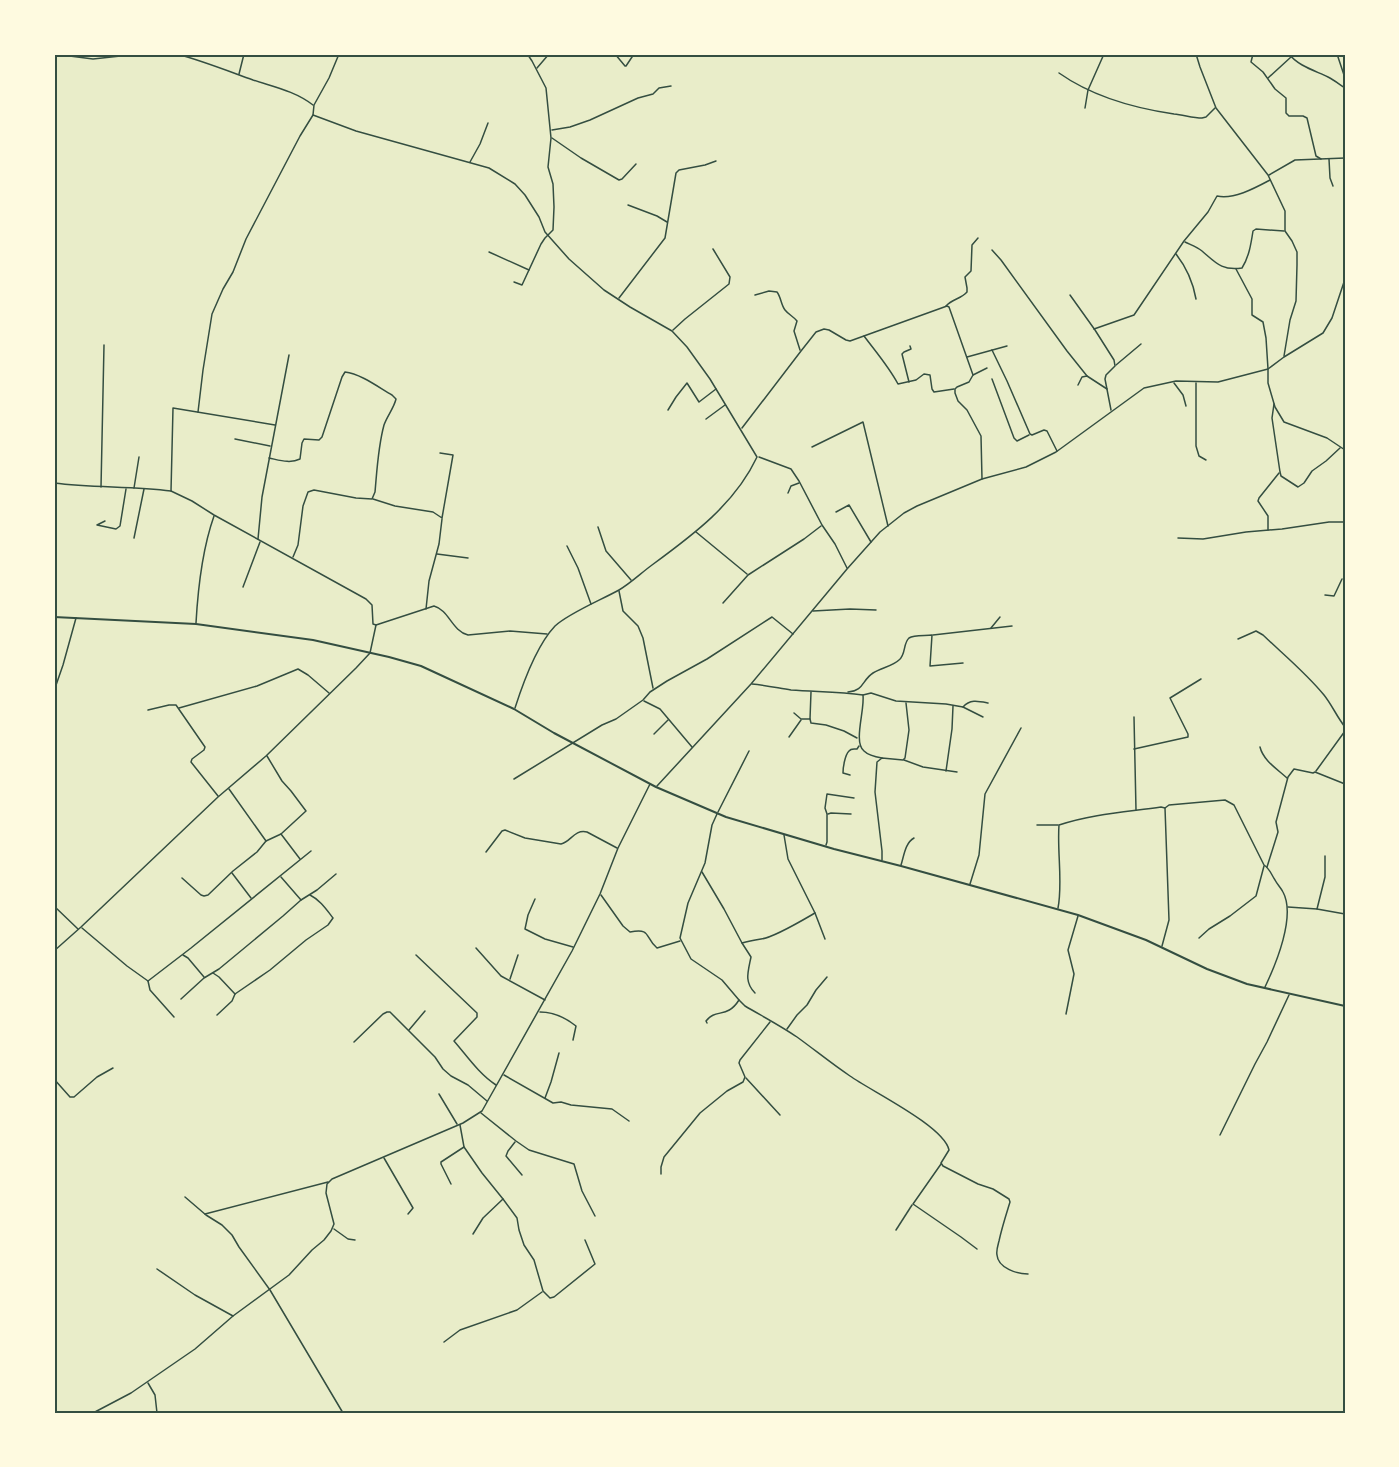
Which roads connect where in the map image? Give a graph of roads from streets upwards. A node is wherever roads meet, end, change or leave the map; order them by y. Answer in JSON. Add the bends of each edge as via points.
{"nodes":[{"id":1,"x":54,"y":54,"type":"edge"},
{"id":2,"x":139,"y":54,"type":"edge"},
{"id":3,"x":177,"y":54,"type":"edge"},
{"id":4,"x":244,"y":54,"type":"edge"},
{"id":5,"x":339,"y":54,"type":"edge"},
{"id":6,"x":524,"y":54,"type":"edge"},
{"id":7,"x":549,"y":54,"type":"edge"},
{"id":8,"x":615,"y":54,"type":"edge"},
{"id":9,"x":634,"y":54,"type":"edge"},
{"id":10,"x":1104,"y":54,"type":"edge"},
{"id":11,"x":1196,"y":54,"type":"edge"},
{"id":12,"x":1253,"y":54,"type":"edge"},
{"id":13,"x":1289,"y":54,"type":"edge"},
{"id":14,"x":1337,"y":54,"type":"edge"},
{"id":15,"x":530,"y":55,"type":"edge"},
{"id":16,"x":1292,"y":57,"type":"junction"},
{"id":17,"x":536,"y":68,"type":"junction"},
{"id":18,"x":1059,"y":73,"type":"dead end"},
{"id":19,"x":239,"y":75,"type":"junction"},
{"id":20,"x":1267,"y":78,"type":"junction"},
{"id":21,"x":1345,"y":78,"type":"edge"},
{"id":22,"x":671,"y":86,"type":"dead end"},
{"id":23,"x":1345,"y":88,"type":"edge"},
{"id":24,"x":1088,"y":90,"type":"junction"},
{"id":25,"x":314,"y":105,"type":"junction"},
{"id":26,"x":1084,"y":108,"type":"dead end"},
{"id":27,"x":1216,"y":108,"type":"junction"},
{"id":28,"x":313,"y":115,"type":"junction"},
{"id":29,"x":488,"y":123,"type":"dead end"},
{"id":30,"x":551,"y":130,"type":"junction"},
{"id":31,"x":551,"y":138,"type":"junction"},
{"id":32,"x":1345,"y":158,"type":"edge"},
{"id":33,"x":1321,"y":159,"type":"junction"},
{"id":34,"x":1329,"y":159,"type":"junction"},
{"id":35,"x":716,"y":161,"type":"dead end"},
{"id":36,"x":470,"y":163,"type":"junction"},
{"id":37,"x":636,"y":164,"type":"dead end"},
{"id":38,"x":1268,"y":175,"type":"junction"},
{"id":39,"x":1270,"y":180,"type":"junction"},
{"id":40,"x":1333,"y":186,"type":"dead end"},
{"id":41,"x":628,"y":206,"type":"dead end"},
{"id":42,"x":668,"y":222,"type":"junction"},
{"id":43,"x":1285,"y":231,"type":"junction"},
{"id":44,"x":548,"y":235,"type":"junction"},
{"id":45,"x":978,"y":238,"type":"dead end"},
{"id":46,"x":1184,"y":241,"type":"junction"},
{"id":47,"x":713,"y":249,"type":"dead end"},
{"id":48,"x":992,"y":250,"type":"dead end"},
{"id":49,"x":489,"y":252,"type":"dead end"},
{"id":50,"x":1176,"y":254,"type":"junction"},
{"id":51,"x":1236,"y":269,"type":"junction"},
{"id":52,"x":530,"y":270,"type":"junction"},
{"id":53,"x":1345,"y":279,"type":"edge"},
{"id":54,"x":514,"y":282,"type":"dead end"},
{"id":55,"x":755,"y":295,"type":"dead end"},
{"id":56,"x":1070,"y":295,"type":"dead end"},
{"id":57,"x":618,"y":299,"type":"junction"},
{"id":58,"x":1196,"y":299,"type":"dead end"},
{"id":59,"x":945,"y":306,"type":"junction"},
{"id":60,"x":1094,"y":329,"type":"junction"},
{"id":61,"x":672,"y":331,"type":"junction"},
{"id":62,"x":864,"y":336,"type":"junction"},
{"id":63,"x":1141,"y":344,"type":"dead end"},
{"id":64,"x":104,"y":345,"type":"dead end"},
{"id":65,"x":910,"y":346,"type":"dead end"},
{"id":66,"x":1007,"y":346,"type":"dead end"},
{"id":67,"x":992,"y":350,"type":"junction"},
{"id":68,"x":801,"y":351,"type":"junction"},
{"id":69,"x":289,"y":356,"type":"dead end"},
{"id":70,"x":966,"y":357,"type":"junction"},
{"id":71,"x":1284,"y":357,"type":"junction"},
{"id":72,"x":1115,"y":366,"type":"junction"},
{"id":73,"x":987,"y":368,"type":"dead end"},
{"id":74,"x":1268,"y":369,"type":"junction"},
{"id":75,"x":973,"y":375,"type":"junction"},
{"id":76,"x":1088,"y":376,"type":"junction"},
{"id":77,"x":992,"y":379,"type":"dead end"},
{"id":78,"x":909,"y":382,"type":"junction"},
{"id":79,"x":1173,"y":382,"type":"junction"},
{"id":80,"x":1196,"y":382,"type":"junction"},
{"id":81,"x":1078,"y":385,"type":"dead end"},
{"id":82,"x":716,"y":389,"type":"junction"},
{"id":83,"x":955,"y":389,"type":"junction"},
{"id":84,"x":1108,"y":390,"type":"junction"},
{"id":85,"x":726,"y":404,"type":"junction"},
{"id":86,"x":1274,"y":404,"type":"junction"},
{"id":87,"x":1186,"y":406,"type":"dead end"},
{"id":88,"x":668,"y":410,"type":"dead end"},
{"id":89,"x":198,"y":411,"type":"junction"},
{"id":90,"x":1111,"y":411,"type":"junction"},
{"id":91,"x":706,"y":419,"type":"dead end"},
{"id":92,"x":275,"y":425,"type":"junction"},
{"id":93,"x":741,"y":429,"type":"junction"},
{"id":94,"x":1030,"y":434,"type":"junction"},
{"id":95,"x":235,"y":439,"type":"dead end"},
{"id":96,"x":271,"y":447,"type":"junction"},
{"id":97,"x":812,"y":447,"type":"dead end"},
{"id":98,"x":1341,"y":447,"type":"junction"},
{"id":99,"x":1345,"y":450,"type":"edge"},
{"id":100,"x":1057,"y":451,"type":"junction"},
{"id":101,"x":440,"y":453,"type":"dead end"},
{"id":102,"x":139,"y":457,"type":"dead end"},
{"id":103,"x":757,"y":457,"type":"junction"},
{"id":104,"x":269,"y":458,"type":"junction"},
{"id":105,"x":1206,"y":460,"type":"dead end"},
{"id":106,"x":1280,"y":472,"type":"junction"},
{"id":107,"x":982,"y":479,"type":"junction"},
{"id":108,"x":800,"y":482,"type":"junction"},
{"id":109,"x":54,"y":483,"type":"edge"},
{"id":110,"x":101,"y":487,"type":"junction"},
{"id":111,"x":127,"y":488,"type":"junction"},
{"id":112,"x":134,"y":488,"type":"junction"},
{"id":113,"x":144,"y":489,"type":"junction"},
{"id":114,"x":171,"y":491,"type":"junction"},
{"id":115,"x":788,"y":493,"type":"dead end"},
{"id":116,"x":372,"y":499,"type":"junction"},
{"id":117,"x":836,"y":512,"type":"dead end"},
{"id":118,"x":214,"y":515,"type":"junction"},
{"id":119,"x":442,"y":518,"type":"junction"},
{"id":120,"x":105,"y":521,"type":"dead end"},
{"id":121,"x":1345,"y":522,"type":"edge"},
{"id":122,"x":822,"y":525,"type":"junction"},
{"id":123,"x":598,"y":526,"type":"dead end"},
{"id":124,"x":888,"y":527,"type":"junction"},
{"id":125,"x":1268,"y":530,"type":"junction"},
{"id":126,"x":696,"y":532,"type":"junction"},
{"id":127,"x":134,"y":538,"type":"dead end"},
{"id":128,"x":1178,"y":538,"type":"dead end"},
{"id":129,"x":259,"y":540,"type":"junction"},
{"id":130,"x":871,"y":542,"type":"junction"},
{"id":131,"x":567,"y":546,"type":"dead end"},
{"id":132,"x":436,"y":554,"type":"junction"},
{"id":133,"x":292,"y":558,"type":"junction"},
{"id":134,"x":468,"y":558,"type":"dead end"},
{"id":135,"x":847,"y":569,"type":"junction"},
{"id":136,"x":748,"y":575,"type":"junction"},
{"id":137,"x":1342,"y":579,"type":"dead end"},
{"id":138,"x":632,"y":580,"type":"junction"},
{"id":139,"x":243,"y":587,"type":"dead end"},
{"id":140,"x":619,"y":590,"type":"junction"},
{"id":141,"x":1325,"y":595,"type":"dead end"},
{"id":142,"x":723,"y":603,"type":"dead end"},
{"id":143,"x":591,"y":605,"type":"junction"},
{"id":144,"x":426,"y":610,"type":"junction"},
{"id":145,"x":876,"y":610,"type":"dead end"},
{"id":146,"x":812,"y":611,"type":"junction"},
{"id":147,"x":54,"y":617,"type":"edge"},
{"id":148,"x":76,"y":618,"type":"junction"},
{"id":149,"x":1000,"y":618,"type":"dead end"},
{"id":150,"x":196,"y":624,"type":"junction"},
{"id":151,"x":376,"y":625,"type":"junction"},
{"id":152,"x":1012,"y":626,"type":"dead end"},
{"id":153,"x":990,"y":628,"type":"junction"},
{"id":154,"x":548,"y":634,"type":"junction"},
{"id":155,"x":793,"y":635,"type":"junction"},
{"id":156,"x":933,"y":635,"type":"junction"},
{"id":157,"x":1238,"y":639,"type":"dead end"},
{"id":158,"x":370,"y":653,"type":"junction"},
{"id":159,"x":963,"y":663,"type":"dead end"},
{"id":160,"x":1201,"y":679,"type":"dead end"},
{"id":161,"x":752,"y":684,"type":"junction"},
{"id":162,"x":654,"y":689,"type":"junction"},
{"id":163,"x":54,"y":691,"type":"edge"},
{"id":164,"x":811,"y":691,"type":"junction"},
{"id":165,"x":848,"y":692,"type":"junction"},
{"id":166,"x":330,"y":693,"type":"junction"},
{"id":167,"x":863,"y":695,"type":"junction"},
{"id":168,"x":643,"y":700,"type":"junction"},
{"id":169,"x":906,"y":702,"type":"junction"},
{"id":170,"x":988,"y":703,"type":"dead end"},
{"id":171,"x":953,"y":705,"type":"junction"},
{"id":172,"x":963,"y":707,"type":"junction"},
{"id":173,"x":179,"y":708,"type":"junction"},
{"id":174,"x":514,"y":709,"type":"junction"},
{"id":175,"x":148,"y":710,"type":"dead end"},
{"id":176,"x":794,"y":713,"type":"dead end"},
{"id":177,"x":982,"y":717,"type":"dead end"},
{"id":178,"x":1134,"y":717,"type":"dead end"},
{"id":179,"x":801,"y":719,"type":"junction"},
{"id":180,"x":810,"y":719,"type":"junction"},
{"id":181,"x":669,"y":720,"type":"junction"},
{"id":182,"x":1345,"y":727,"type":"edge"},
{"id":183,"x":1021,"y":728,"type":"dead end"},
{"id":184,"x":1345,"y":731,"type":"edge"},
{"id":185,"x":654,"y":734,"type":"dead end"},
{"id":186,"x":789,"y":737,"type":"dead end"},
{"id":187,"x":859,"y":740,"type":"junction"},
{"id":188,"x":573,"y":742,"type":"junction"},
{"id":189,"x":859,"y":745,"type":"junction"},
{"id":190,"x":693,"y":747,"type":"junction"},
{"id":191,"x":1260,"y":747,"type":"dead end"},
{"id":192,"x":1134,"y":749,"type":"junction"},
{"id":193,"x":749,"y":751,"type":"dead end"},
{"id":194,"x":266,"y":756,"type":"junction"},
{"id":195,"x":875,"y":756,"type":"junction"},
{"id":196,"x":882,"y":758,"type":"junction"},
{"id":197,"x":903,"y":760,"type":"junction"},
{"id":198,"x":878,"y":762,"type":"junction"},
{"id":199,"x":946,"y":771,"type":"junction"},
{"id":200,"x":957,"y":772,"type":"dead end"},
{"id":201,"x":1315,"y":772,"type":"junction"},
{"id":202,"x":850,"y":776,"type":"dead end"},
{"id":203,"x":1287,"y":778,"type":"junction"},
{"id":204,"x":514,"y":779,"type":"dead end"},
{"id":205,"x":651,"y":783,"type":"junction"},
{"id":206,"x":1345,"y":784,"type":"edge"},
{"id":207,"x":656,"y":787,"type":"junction"},
{"id":208,"x":229,"y":789,"type":"junction"},
{"id":209,"x":219,"y":797,"type":"junction"},
{"id":210,"x":854,"y":798,"type":"dead end"},
{"id":211,"x":1165,"y":808,"type":"junction"},
{"id":212,"x":1136,"y":810,"type":"junction"},
{"id":213,"x":718,"y":813,"type":"junction"},
{"id":214,"x":827,"y":814,"type":"junction"},
{"id":215,"x":851,"y":814,"type":"dead end"},
{"id":216,"x":1037,"y":825,"type":"dead end"},
{"id":217,"x":1059,"y":825,"type":"junction"},
{"id":218,"x":281,"y":834,"type":"junction"},
{"id":219,"x":784,"y":834,"type":"junction"},
{"id":220,"x":914,"y":838,"type":"dead end"},
{"id":221,"x":266,"y":841,"type":"junction"},
{"id":222,"x":825,"y":846,"type":"junction"},
{"id":223,"x":618,"y":848,"type":"junction"},
{"id":224,"x":311,"y":851,"type":"dead end"},
{"id":225,"x":486,"y":852,"type":"dead end"},
{"id":226,"x":1325,"y":856,"type":"dead end"},
{"id":227,"x":301,"y":860,"type":"junction"},
{"id":228,"x":882,"y":861,"type":"junction"},
{"id":229,"x":901,"y":866,"type":"junction"},
{"id":230,"x":1266,"y":866,"type":"junction"},
{"id":231,"x":232,"y":872,"type":"junction"},
{"id":232,"x":701,"y":872,"type":"junction"},
{"id":233,"x":336,"y":874,"type":"dead end"},
{"id":234,"x":280,"y":877,"type":"junction"},
{"id":235,"x":182,"y":878,"type":"dead end"},
{"id":236,"x":970,"y":885,"type":"junction"},
{"id":237,"x":600,"y":894,"type":"junction"},
{"id":238,"x":310,"y":895,"type":"junction"},
{"id":239,"x":251,"y":898,"type":"junction"},
{"id":240,"x":535,"y":899,"type":"dead end"},
{"id":241,"x":301,"y":900,"type":"junction"},
{"id":242,"x":54,"y":906,"type":"edge"},
{"id":243,"x":1287,"y":907,"type":"junction"},
{"id":244,"x":1317,"y":909,"type":"junction"},
{"id":245,"x":1058,"y":910,"type":"junction"},
{"id":246,"x":815,"y":913,"type":"junction"},
{"id":247,"x":1345,"y":914,"type":"edge"},
{"id":248,"x":1078,"y":915,"type":"junction"},
{"id":249,"x":80,"y":928,"type":"junction"},
{"id":250,"x":1199,"y":938,"type":"dead end"},
{"id":251,"x":825,"y":939,"type":"dead end"},
{"id":252,"x":681,"y":941,"type":"junction"},
{"id":253,"x":742,"y":942,"type":"junction"},
{"id":254,"x":1162,"y":947,"type":"junction"},
{"id":255,"x":476,"y":948,"type":"dead end"},
{"id":256,"x":574,"y":948,"type":"junction"},
{"id":257,"x":54,"y":951,"type":"edge"},
{"id":258,"x":416,"y":954,"type":"dead end"},
{"id":259,"x":182,"y":955,"type":"junction"},
{"id":260,"x":518,"y":955,"type":"dead end"},
{"id":261,"x":212,"y":973,"type":"junction"},
{"id":262,"x":827,"y":976,"type":"dead end"},
{"id":263,"x":204,"y":978,"type":"junction"},
{"id":264,"x":509,"y":980,"type":"junction"},
{"id":265,"x":148,"y":981,"type":"junction"},
{"id":266,"x":1265,"y":988,"type":"junction"},
{"id":267,"x":755,"y":993,"type":"dead end"},
{"id":268,"x":235,"y":994,"type":"junction"},
{"id":269,"x":1289,"y":994,"type":"junction"},
{"id":270,"x":181,"y":999,"type":"dead end"},
{"id":271,"x":739,"y":1000,"type":"junction"},
{"id":272,"x":546,"y":1001,"type":"junction"},
{"id":273,"x":1345,"y":1006,"type":"edge"},
{"id":274,"x":425,"y":1011,"type":"dead end"},
{"id":275,"x":539,"y":1012,"type":"junction"},
{"id":276,"x":1066,"y":1014,"type":"dead end"},
{"id":277,"x":217,"y":1015,"type":"dead end"},
{"id":278,"x":174,"y":1017,"type":"dead end"},
{"id":279,"x":770,"y":1021,"type":"junction"},
{"id":280,"x":707,"y":1023,"type":"dead end"},
{"id":281,"x":786,"y":1030,"type":"junction"},
{"id":282,"x":408,"y":1031,"type":"junction"},
{"id":283,"x":573,"y":1040,"type":"dead end"},
{"id":284,"x":354,"y":1042,"type":"dead end"},
{"id":285,"x":559,"y":1053,"type":"dead end"},
{"id":286,"x":113,"y":1068,"type":"dead end"},
{"id":287,"x":503,"y":1074,"type":"junction"},
{"id":288,"x":745,"y":1077,"type":"junction"},
{"id":289,"x":54,"y":1079,"type":"edge"},
{"id":290,"x":497,"y":1085,"type":"junction"},
{"id":291,"x":439,"y":1094,"type":"dead end"},
{"id":292,"x":544,"y":1099,"type":"junction"},
{"id":293,"x":488,"y":1101,"type":"junction"},
{"id":294,"x":480,"y":1112,"type":"junction"},
{"id":295,"x":780,"y":1115,"type":"dead end"},
{"id":296,"x":629,"y":1121,"type":"dead end"},
{"id":297,"x":458,"y":1125,"type":"junction"},
{"id":298,"x":1220,"y":1135,"type":"dead end"},
{"id":299,"x":516,"y":1141,"type":"junction"},
{"id":300,"x":464,"y":1146,"type":"junction"},
{"id":301,"x":383,"y":1157,"type":"junction"},
{"id":302,"x":941,"y":1163,"type":"junction"},
{"id":303,"x":661,"y":1174,"type":"dead end"},
{"id":304,"x":522,"y":1175,"type":"dead end"},
{"id":305,"x":329,"y":1182,"type":"junction"},
{"id":306,"x":451,"y":1184,"type":"dead end"},
{"id":307,"x":185,"y":1197,"type":"dead end"},
{"id":308,"x":503,"y":1198,"type":"junction"},
{"id":309,"x":913,"y":1204,"type":"junction"},
{"id":310,"x":205,"y":1214,"type":"junction"},
{"id":311,"x":408,"y":1214,"type":"dead end"},
{"id":312,"x":595,"y":1216,"type":"dead end"},
{"id":313,"x":333,"y":1228,"type":"junction"},
{"id":314,"x":896,"y":1230,"type":"dead end"},
{"id":315,"x":473,"y":1234,"type":"dead end"},
{"id":316,"x":355,"y":1240,"type":"dead end"},
{"id":317,"x":585,"y":1240,"type":"dead end"},
{"id":318,"x":978,"y":1250,"type":"dead end"},
{"id":319,"x":158,"y":1269,"type":"dead end"},
{"id":320,"x":1028,"y":1275,"type":"dead end"},
{"id":321,"x":270,"y":1290,"type":"junction"},
{"id":322,"x":543,"y":1291,"type":"junction"},
{"id":323,"x":233,"y":1316,"type":"junction"},
{"id":324,"x":444,"y":1342,"type":"dead end"},
{"id":325,"x":147,"y":1382,"type":"junction"},
{"id":326,"x":342,"y":1412,"type":"edge"},
{"id":327,"x":93,"y":1413,"type":"edge"},
{"id":328,"x":158,"y":1413,"type":"edge"}],
"edges":[{"from":1,"to":2,"type":"street","via":[[93,59]]},
{"from":3,"to":19,"type":"street"},
{"from":4,"to":19,"type":"street"},
{"from":5,"to":25,"type":"street"},
{"from":6,"to":15,"type":"street"},
{"from":7,"to":17,"type":"street"},
{"from":8,"to":9,"type":"street","via":[[624,66]]},
{"from":10,"to":24,"type":"street"},
{"from":11,"to":27,"type":"street"},
{"from":12,"to":20,"type":"street","via":[[1251,62]]},
{"from":13,"to":16,"type":"street"},
{"from":14,"to":21,"type":"street"},
{"from":15,"to":17,"type":"street"},
{"from":16,"to":20,"type":"street"},
{"from":16,"to":23,"type":"street"},
{"from":17,"to":30,"type":"street","via":[[546,88]]},
{"from":18,"to":24,"type":"street"},
{"from":19,"to":25,"type":"street","via":[[284,89]]},
{"from":20,"to":33,"type":"street","via":[[1286,98],[1289,116],[1306,118],[1316,156]]},
{"from":22,"to":30,"type":"street","via":[[580,124]]},
{"from":24,"to":26,"type":"street"},
{"from":24,"to":27,"type":"street","via":[[1132,107],[1197,118],[1206,117]]},
{"from":25,"to":28,"type":"street"},
{"from":27,"to":38,"type":"street"},
{"from":28,"to":36,"type":"street"},
{"from":28,"to":89,"type":"street","via":[[246,239],[212,314]]},
{"from":29,"to":36,"type":"street"},
{"from":30,"to":31,"type":"street"},
{"from":31,"to":37,"type":"street","via":[[619,180]]},
{"from":31,"to":44,"type":"street","via":[[548,167],[554,207],[553,230]]},
{"from":32,"to":34,"type":"street"},
{"from":33,"to":34,"type":"street"},
{"from":33,"to":38,"type":"street","via":[[1295,160]]},
{"from":34,"to":40,"type":"street"},
{"from":35,"to":42,"type":"street","via":[[676,173]]},
{"from":36,"to":44,"type":"street","via":[[489,168],[515,184]]},
{"from":38,"to":39,"type":"street"},
{"from":39,"to":43,"type":"street","via":[[1285,211]]},
{"from":39,"to":46,"type":"street","via":[[1235,195],[1217,196]]},
{"from":41,"to":42,"type":"street"},
{"from":42,"to":57,"type":"street","via":[[665,238]]},
{"from":43,"to":51,"type":"street","via":[[1253,231],[1244,266]]},
{"from":43,"to":71,"type":"street","via":[[1297,252],[1297,265],[1296,301]]},
{"from":44,"to":52,"type":"street"},
{"from":44,"to":57,"type":"street","via":[[569,259]]},
{"from":45,"to":59,"type":"street","via":[[972,245],[971,271],[965,280],[967,292]]},
{"from":46,"to":50,"type":"street"},
{"from":46,"to":51,"type":"street","via":[[1217,264]]},
{"from":47,"to":61,"type":"street","via":[[731,281]]},
{"from":48,"to":76,"type":"street"},
{"from":49,"to":52,"type":"street"},
{"from":50,"to":58,"type":"street","via":[[1185,265]]},
{"from":50,"to":60,"type":"street","via":[[1134,315]]},
{"from":51,"to":74,"type":"street","via":[[1252,299],[1252,315],[1263,322]]},
{"from":52,"to":54,"type":"street","via":[[522,285]]},
{"from":53,"to":71,"type":"street","via":[[1323,333]]},
{"from":55,"to":68,"type":"street","via":[[769,291],[780,294],[783,308],[796,321],[794,331]]},
{"from":56,"to":60,"type":"street"},
{"from":57,"to":61,"type":"street"},
{"from":59,"to":62,"type":"street"},
{"from":59,"to":70,"type":"street","via":[[949,307]]},
{"from":60,"to":72,"type":"street"},
{"from":61,"to":82,"type":"street"},
{"from":62,"to":68,"type":"street","via":[[846,340],[824,329],[816,332]]},
{"from":62,"to":78,"type":"street","via":[[897,383]]},
{"from":63,"to":72,"type":"street"},
{"from":64,"to":110,"type":"street"},
{"from":65,"to":78,"type":"street","via":[[902,354]]},
{"from":66,"to":67,"type":"street"},
{"from":67,"to":70,"type":"street"},
{"from":67,"to":94,"type":"street"},
{"from":68,"to":93,"type":"street"},
{"from":69,"to":92,"type":"street"},
{"from":70,"to":75,"type":"street"},
{"from":71,"to":74,"type":"street"},
{"from":72,"to":84,"type":"street","via":[[1106,375]]},
{"from":73,"to":75,"type":"street"},
{"from":74,"to":80,"type":"street","via":[[1218,382]]},
{"from":74,"to":86,"type":"street"},
{"from":75,"to":83,"type":"street","via":[[969,382]]},
{"from":76,"to":81,"type":"street","via":[[1082,377]]},
{"from":76,"to":84,"type":"street"},
{"from":77,"to":94,"type":"street","via":[[1014,438],[1017,441]]},
{"from":78,"to":83,"type":"street","via":[[928,374],[934,392]]},
{"from":79,"to":80,"type":"street"},
{"from":79,"to":87,"type":"street"},
{"from":79,"to":90,"type":"street","via":[[1144,388]]},
{"from":80,"to":105,"type":"street","via":[[1196,446],[1198,456]]},
{"from":82,"to":85,"type":"street"},
{"from":82,"to":88,"type":"street","via":[[699,402],[687,383]]},
{"from":83,"to":107,"type":"street","via":[[958,401],[981,436]]},
{"from":84,"to":90,"type":"street"},
{"from":85,"to":91,"type":"street"},
{"from":85,"to":93,"type":"street"},
{"from":86,"to":98,"type":"street","via":[[1284,422]]},
{"from":86,"to":106,"type":"street","via":[[1272,418]]},
{"from":89,"to":92,"type":"street"},
{"from":89,"to":114,"type":"street","via":[[173,408]]},
{"from":90,"to":100,"type":"street"},
{"from":92,"to":96,"type":"street"},
{"from":93,"to":103,"type":"street"},
{"from":94,"to":100,"type":"street","via":[[1047,431]]},
{"from":95,"to":96,"type":"street"},
{"from":96,"to":104,"type":"street"},
{"from":97,"to":124,"type":"street","via":[[863,422]]},
{"from":98,"to":99,"type":"street"},
{"from":98,"to":106,"type":"street","via":[[1312,471],[1300,487]]},
{"from":100,"to":107,"type":"street","via":[[1026,467]]},
{"from":101,"to":119,"type":"street","via":[[453,455]]},
{"from":102,"to":112,"type":"street"},
{"from":103,"to":108,"type":"street","via":[[790,469]]},
{"from":103,"to":126,"type":"street","via":[[738,488]]},
{"from":104,"to":116,"type":"street","via":[[296,461],[300,459],[304,439],[322,438],[342,377],[349,372],[396,399],[380,442]]},
{"from":104,"to":129,"type":"street"},
{"from":106,"to":125,"type":"street","via":[[1258,501],[1268,516]]},
{"from":107,"to":124,"type":"street","via":[[917,506]]},
{"from":108,"to":115,"type":"street","via":[[791,486]]},
{"from":108,"to":122,"type":"street"},
{"from":109,"to":110,"type":"street"},
{"from":110,"to":111,"type":"street"},
{"from":111,"to":112,"type":"street"},
{"from":111,"to":120,"type":"street","via":[[120,526],[116,529],[97,525]]},
{"from":112,"to":113,"type":"street"},
{"from":113,"to":114,"type":"street"},
{"from":113,"to":127,"type":"street"},
{"from":114,"to":118,"type":"street"},
{"from":116,"to":119,"type":"street","via":[[434,512]]},
{"from":116,"to":133,"type":"street","via":[[308,492]]},
{"from":117,"to":130,"type":"street","via":[[849,505]]},
{"from":118,"to":129,"type":"street"},
{"from":118,"to":150,"type":"street","via":[[204,552]]},
{"from":119,"to":132,"type":"street"},
{"from":121,"to":125,"type":"street"},
{"from":122,"to":135,"type":"street"},
{"from":122,"to":136,"type":"street"},
{"from":123,"to":138,"type":"street","via":[[606,551]]},
{"from":124,"to":130,"type":"street"},
{"from":125,"to":128,"type":"street","via":[[1203,539]]},
{"from":126,"to":136,"type":"street"},
{"from":126,"to":138,"type":"street"},
{"from":129,"to":133,"type":"street"},
{"from":129,"to":139,"type":"street"},
{"from":130,"to":135,"type":"street"},
{"from":131,"to":143,"type":"street"},
{"from":132,"to":134,"type":"street"},
{"from":132,"to":144,"type":"street"},
{"from":133,"to":151,"type":"street","via":[[366,599],[372,605]]},
{"from":135,"to":146,"type":"street"},
{"from":136,"to":142,"type":"street"},
{"from":137,"to":141,"type":"street","via":[[1334,596]]},
{"from":138,"to":140,"type":"street"},
{"from":140,"to":143,"type":"street"},
{"from":140,"to":162,"type":"street","via":[[623,611],[638,626],[643,638]]},
{"from":143,"to":154,"type":"street","via":[[557,624]]},
{"from":144,"to":151,"type":"street"},
{"from":144,"to":154,"type":"street","via":[[440,608],[461,633],[468,635],[510,631]]},
{"from":145,"to":146,"type":"street"},
{"from":146,"to":155,"type":"street"},
{"from":147,"to":148,"type":"street"},
{"from":148,"to":150,"type":"street"},
{"from":148,"to":163,"type":"street"},
{"from":149,"to":153,"type":"street"},
{"from":150,"to":158,"type":"street","via":[[313,640]]},
{"from":151,"to":158,"type":"street"},
{"from":152,"to":153,"type":"street"},
{"from":153,"to":156,"type":"street"},
{"from":154,"to":174,"type":"street"},
{"from":155,"to":161,"type":"street"},
{"from":155,"to":162,"type":"street","via":[[772,617]]},
{"from":156,"to":159,"type":"street","via":[[930,666]]},
{"from":156,"to":165,"type":"street","via":[[907,640],[899,660],[871,674],[855,692]]},
{"from":157,"to":182,"type":"street","via":[[1256,631],[1263,635],[1312,681]]},
{"from":158,"to":166,"type":"street"},
{"from":158,"to":174,"type":"street","via":[[421,666]]},
{"from":160,"to":192,"type":"street","via":[[1170,698],[1188,737]]},
{"from":161,"to":164,"type":"street"},
{"from":161,"to":190,"type":"street"},
{"from":162,"to":168,"type":"street"},
{"from":164,"to":165,"type":"street"},
{"from":164,"to":180,"type":"street"},
{"from":165,"to":167,"type":"street"},
{"from":166,"to":173,"type":"street","via":[[298,669],[257,686]]},
{"from":166,"to":194,"type":"street"},
{"from":167,"to":169,"type":"street","via":[[872,693]]},
{"from":167,"to":187,"type":"street"},
{"from":168,"to":181,"type":"street","via":[[660,709]]},
{"from":168,"to":188,"type":"street"},
{"from":169,"to":171,"type":"street"},
{"from":169,"to":197,"type":"street","via":[[909,730]]},
{"from":170,"to":172,"type":"street","via":[[972,701]]},
{"from":171,"to":172,"type":"street"},
{"from":171,"to":199,"type":"street"},
{"from":172,"to":177,"type":"street"},
{"from":173,"to":175,"type":"street","via":[[174,704]]},
{"from":173,"to":209,"type":"street","via":[[205,747],[192,762]]},
{"from":174,"to":188,"type":"street"},
{"from":176,"to":179,"type":"street"},
{"from":178,"to":192,"type":"street"},
{"from":179,"to":180,"type":"street"},
{"from":179,"to":186,"type":"street"},
{"from":180,"to":187,"type":"street","via":[[811,723],[850,733]]},
{"from":181,"to":185,"type":"street"},
{"from":181,"to":190,"type":"street"},
{"from":183,"to":236,"type":"street","via":[[986,794],[979,855]]},
{"from":184,"to":201,"type":"street"},
{"from":187,"to":189,"type":"street"},
{"from":188,"to":204,"type":"street"},
{"from":188,"to":205,"type":"street"},
{"from":189,"to":195,"type":"street"},
{"from":189,"to":202,"type":"street","via":[[848,751],[843,773]]},
{"from":190,"to":207,"type":"street"},
{"from":191,"to":203,"type":"street"},
{"from":192,"to":212,"type":"street"},
{"from":193,"to":213,"type":"street"},
{"from":194,"to":208,"type":"street"},
{"from":194,"to":218,"type":"street","via":[[306,811]]},
{"from":195,"to":196,"type":"street"},
{"from":195,"to":198,"type":"street"},
{"from":196,"to":197,"type":"street"},
{"from":196,"to":198,"type":"street"},
{"from":197,"to":199,"type":"street"},
{"from":198,"to":228,"type":"street","via":[[875,792]]},
{"from":199,"to":200,"type":"street"},
{"from":201,"to":203,"type":"street","via":[[1294,769]]},
{"from":201,"to":206,"type":"street"},
{"from":203,"to":230,"type":"street","via":[[1276,822],[1278,832]]},
{"from":205,"to":207,"type":"street"},
{"from":205,"to":223,"type":"street"},
{"from":207,"to":213,"type":"street"},
{"from":208,"to":209,"type":"street"},
{"from":208,"to":221,"type":"street"},
{"from":209,"to":249,"type":"street"},
{"from":210,"to":214,"type":"street","via":[[827,794]]},
{"from":211,"to":212,"type":"street"},
{"from":211,"to":230,"type":"street","via":[[1226,800],[1234,805]]},
{"from":211,"to":254,"type":"street","via":[[1169,920]]},
{"from":212,"to":217,"type":"street"},
{"from":213,"to":219,"type":"street"},
{"from":213,"to":232,"type":"street"},
{"from":214,"to":215,"type":"street"},
{"from":214,"to":222,"type":"street"},
{"from":216,"to":217,"type":"street"},
{"from":217,"to":245,"type":"street"},
{"from":218,"to":221,"type":"street"},
{"from":218,"to":227,"type":"street"},
{"from":219,"to":222,"type":"street"},
{"from":219,"to":246,"type":"street","via":[[788,859]]},
{"from":220,"to":229,"type":"street","via":[[907,844]]},
{"from":221,"to":231,"type":"street"},
{"from":222,"to":228,"type":"street"},
{"from":223,"to":225,"type":"street","via":[[581,831],[561,844],[505,830]]},
{"from":223,"to":237,"type":"street"},
{"from":224,"to":227,"type":"street"},
{"from":226,"to":244,"type":"street"},
{"from":227,"to":234,"type":"street"},
{"from":228,"to":229,"type":"street"},
{"from":229,"to":236,"type":"street"},
{"from":230,"to":243,"type":"street","via":[[1283,892]]},
{"from":230,"to":250,"type":"street","via":[[1256,896]]},
{"from":231,"to":235,"type":"street","via":[[204,896]]},
{"from":231,"to":239,"type":"street"},
{"from":232,"to":252,"type":"street","via":[[688,903]]},
{"from":232,"to":253,"type":"street"},
{"from":233,"to":238,"type":"street"},
{"from":234,"to":239,"type":"street"},
{"from":234,"to":241,"type":"street"},
{"from":236,"to":245,"type":"street"},
{"from":237,"to":252,"type":"street","via":[[623,926],[630,932],[640,930],[647,934],[657,948]]},
{"from":237,"to":256,"type":"street"},
{"from":238,"to":241,"type":"street"},
{"from":238,"to":268,"type":"street","via":[[333,918],[328,925]]},
{"from":239,"to":259,"type":"street"},
{"from":240,"to":256,"type":"street","via":[[525,929]]},
{"from":241,"to":261,"type":"street"},
{"from":242,"to":249,"type":"street"},
{"from":243,"to":244,"type":"street"},
{"from":243,"to":266,"type":"street","via":[[1284,934]]},
{"from":244,"to":247,"type":"street"},
{"from":245,"to":248,"type":"street"},
{"from":246,"to":251,"type":"street"},
{"from":246,"to":253,"type":"street","via":[[761,940]]},
{"from":248,"to":254,"type":"street"},
{"from":248,"to":276,"type":"street","via":[[1068,950],[1074,974]]},
{"from":249,"to":257,"type":"street"},
{"from":249,"to":265,"type":"street"},
{"from":252,"to":271,"type":"street","via":[[691,959],[722,980]]},
{"from":253,"to":267,"type":"street","via":[[751,957],[747,982]]},
{"from":254,"to":266,"type":"street","via":[[1207,969]]},
{"from":255,"to":264,"type":"street"},
{"from":256,"to":272,"type":"street"},
{"from":258,"to":290,"type":"street","via":[[477,1013],[454,1041],[480,1072]]},
{"from":259,"to":263,"type":"street"},
{"from":259,"to":265,"type":"street"},
{"from":260,"to":264,"type":"street"},
{"from":261,"to":263,"type":"street"},
{"from":261,"to":268,"type":"street"},
{"from":262,"to":281,"type":"street"},
{"from":263,"to":270,"type":"street"},
{"from":264,"to":272,"type":"street"},
{"from":265,"to":278,"type":"street","via":[[150,990]]},
{"from":266,"to":269,"type":"street"},
{"from":268,"to":277,"type":"street"},
{"from":269,"to":273,"type":"street"},
{"from":269,"to":298,"type":"street"},
{"from":271,"to":279,"type":"street"},
{"from":271,"to":280,"type":"street","via":[[728,1012],[711,1016]]},
{"from":272,"to":275,"type":"street"},
{"from":274,"to":282,"type":"street"},
{"from":275,"to":283,"type":"street","via":[[561,1017],[576,1026]]},
{"from":275,"to":287,"type":"street"},
{"from":279,"to":281,"type":"street"},
{"from":279,"to":288,"type":"street","via":[[740,1060]]},
{"from":281,"to":302,"type":"street","via":[[930,1127],[948,1143],[949,1150]]},
{"from":282,"to":284,"type":"street","via":[[387,1012]]},
{"from":282,"to":293,"type":"street","via":[[442,1069]]},
{"from":285,"to":292,"type":"street"},
{"from":286,"to":289,"type":"street","via":[[74,1097]]},
{"from":287,"to":290,"type":"street"},
{"from":287,"to":292,"type":"street"},
{"from":288,"to":295,"type":"street"},
{"from":288,"to":303,"type":"street","via":[[700,1113],[664,1157]]},
{"from":290,"to":293,"type":"street"},
{"from":291,"to":297,"type":"street"},
{"from":292,"to":296,"type":"street","via":[[612,1109]]},
{"from":293,"to":294,"type":"street"},
{"from":294,"to":297,"type":"street"},
{"from":294,"to":299,"type":"street"},
{"from":297,"to":300,"type":"street"},
{"from":297,"to":301,"type":"street"},
{"from":299,"to":304,"type":"street","via":[[506,1156]]},
{"from":299,"to":312,"type":"street","via":[[535,1153],[574,1164]]},
{"from":300,"to":306,"type":"street","via":[[441,1162]]},
{"from":300,"to":308,"type":"street"},
{"from":301,"to":305,"type":"street"},
{"from":301,"to":311,"type":"street","via":[[412,1208]]},
{"from":302,"to":309,"type":"street"},
{"from":302,"to":320,"type":"street","via":[[1009,1200],[998,1261],[1005,1268]]},
{"from":305,"to":310,"type":"street"},
{"from":305,"to":313,"type":"street","via":[[326,1193]]},
{"from":307,"to":310,"type":"street"},
{"from":308,"to":315,"type":"street"},
{"from":308,"to":322,"type":"street","via":[[517,1218]]},
{"from":309,"to":314,"type":"street"},
{"from":309,"to":318,"type":"street"},
{"from":310,"to":321,"type":"street","via":[[232,1236]]},
{"from":313,"to":316,"type":"street"},
{"from":313,"to":321,"type":"street"},
{"from":317,"to":322,"type":"street","via":[[595,1264],[552,1298]]},
{"from":319,"to":323,"type":"street"},
{"from":321,"to":323,"type":"street"},
{"from":321,"to":326,"type":"street"},
{"from":322,"to":324,"type":"street","via":[[517,1310],[460,1330]]},
{"from":323,"to":325,"type":"street","via":[[195,1349]]},
{"from":325,"to":327,"type":"street"},
{"from":325,"to":328,"type":"street","via":[[155,1395]]}]}
